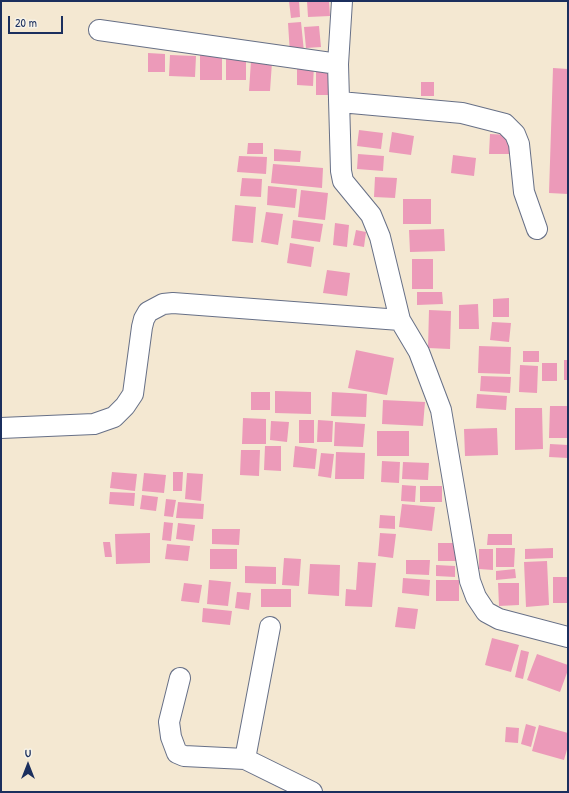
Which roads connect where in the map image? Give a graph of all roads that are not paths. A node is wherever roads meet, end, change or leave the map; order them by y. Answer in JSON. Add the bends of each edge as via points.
{"nodes":[{"id":1,"x":342,"y":1,"type":"edge"},
{"id":2,"x":99,"y":30,"type":"dead end"},
{"id":3,"x":338,"y":64,"type":"junction"},
{"id":4,"x":340,"y":102,"type":"junction"},
{"id":5,"x":537,"y":229,"type":"dead end"},
{"id":6,"x":400,"y":320,"type":"junction"},
{"id":7,"x":1,"y":428,"type":"edge"},
{"id":8,"x":270,"y":627,"type":"dead end"},
{"id":9,"x":568,"y":637,"type":"edge"},
{"id":10,"x":180,"y":678,"type":"dead end"},
{"id":11,"x":245,"y":759,"type":"junction"},
{"id":12,"x":312,"y":792,"type":"edge"}],
"edges":[{"from":1,"to":3,"type":"street"},
{"from":2,"to":3,"type":"street"},
{"from":3,"to":4,"type":"street"},
{"from":4,"to":5,"type":"street","via":[[462,113],[505,124],[515,134],[519,144],[524,192]]},
{"from":4,"to":6,"type":"street","via":[[343,181],[371,215],[380,237]]},
{"from":6,"to":7,"type":"street","via":[[181,303],[163,304],[148,312],[144,319],[133,394],[114,416],[94,424]]},
{"from":6,"to":9,"type":"street","via":[[419,352],[441,410],[470,581],[476,597],[486,612],[499,619]]},
{"from":8,"to":11,"type":"street"},
{"from":10,"to":11,"type":"street","via":[[169,722],[177,753],[184,756]]},
{"from":11,"to":12,"type":"street"}]}
